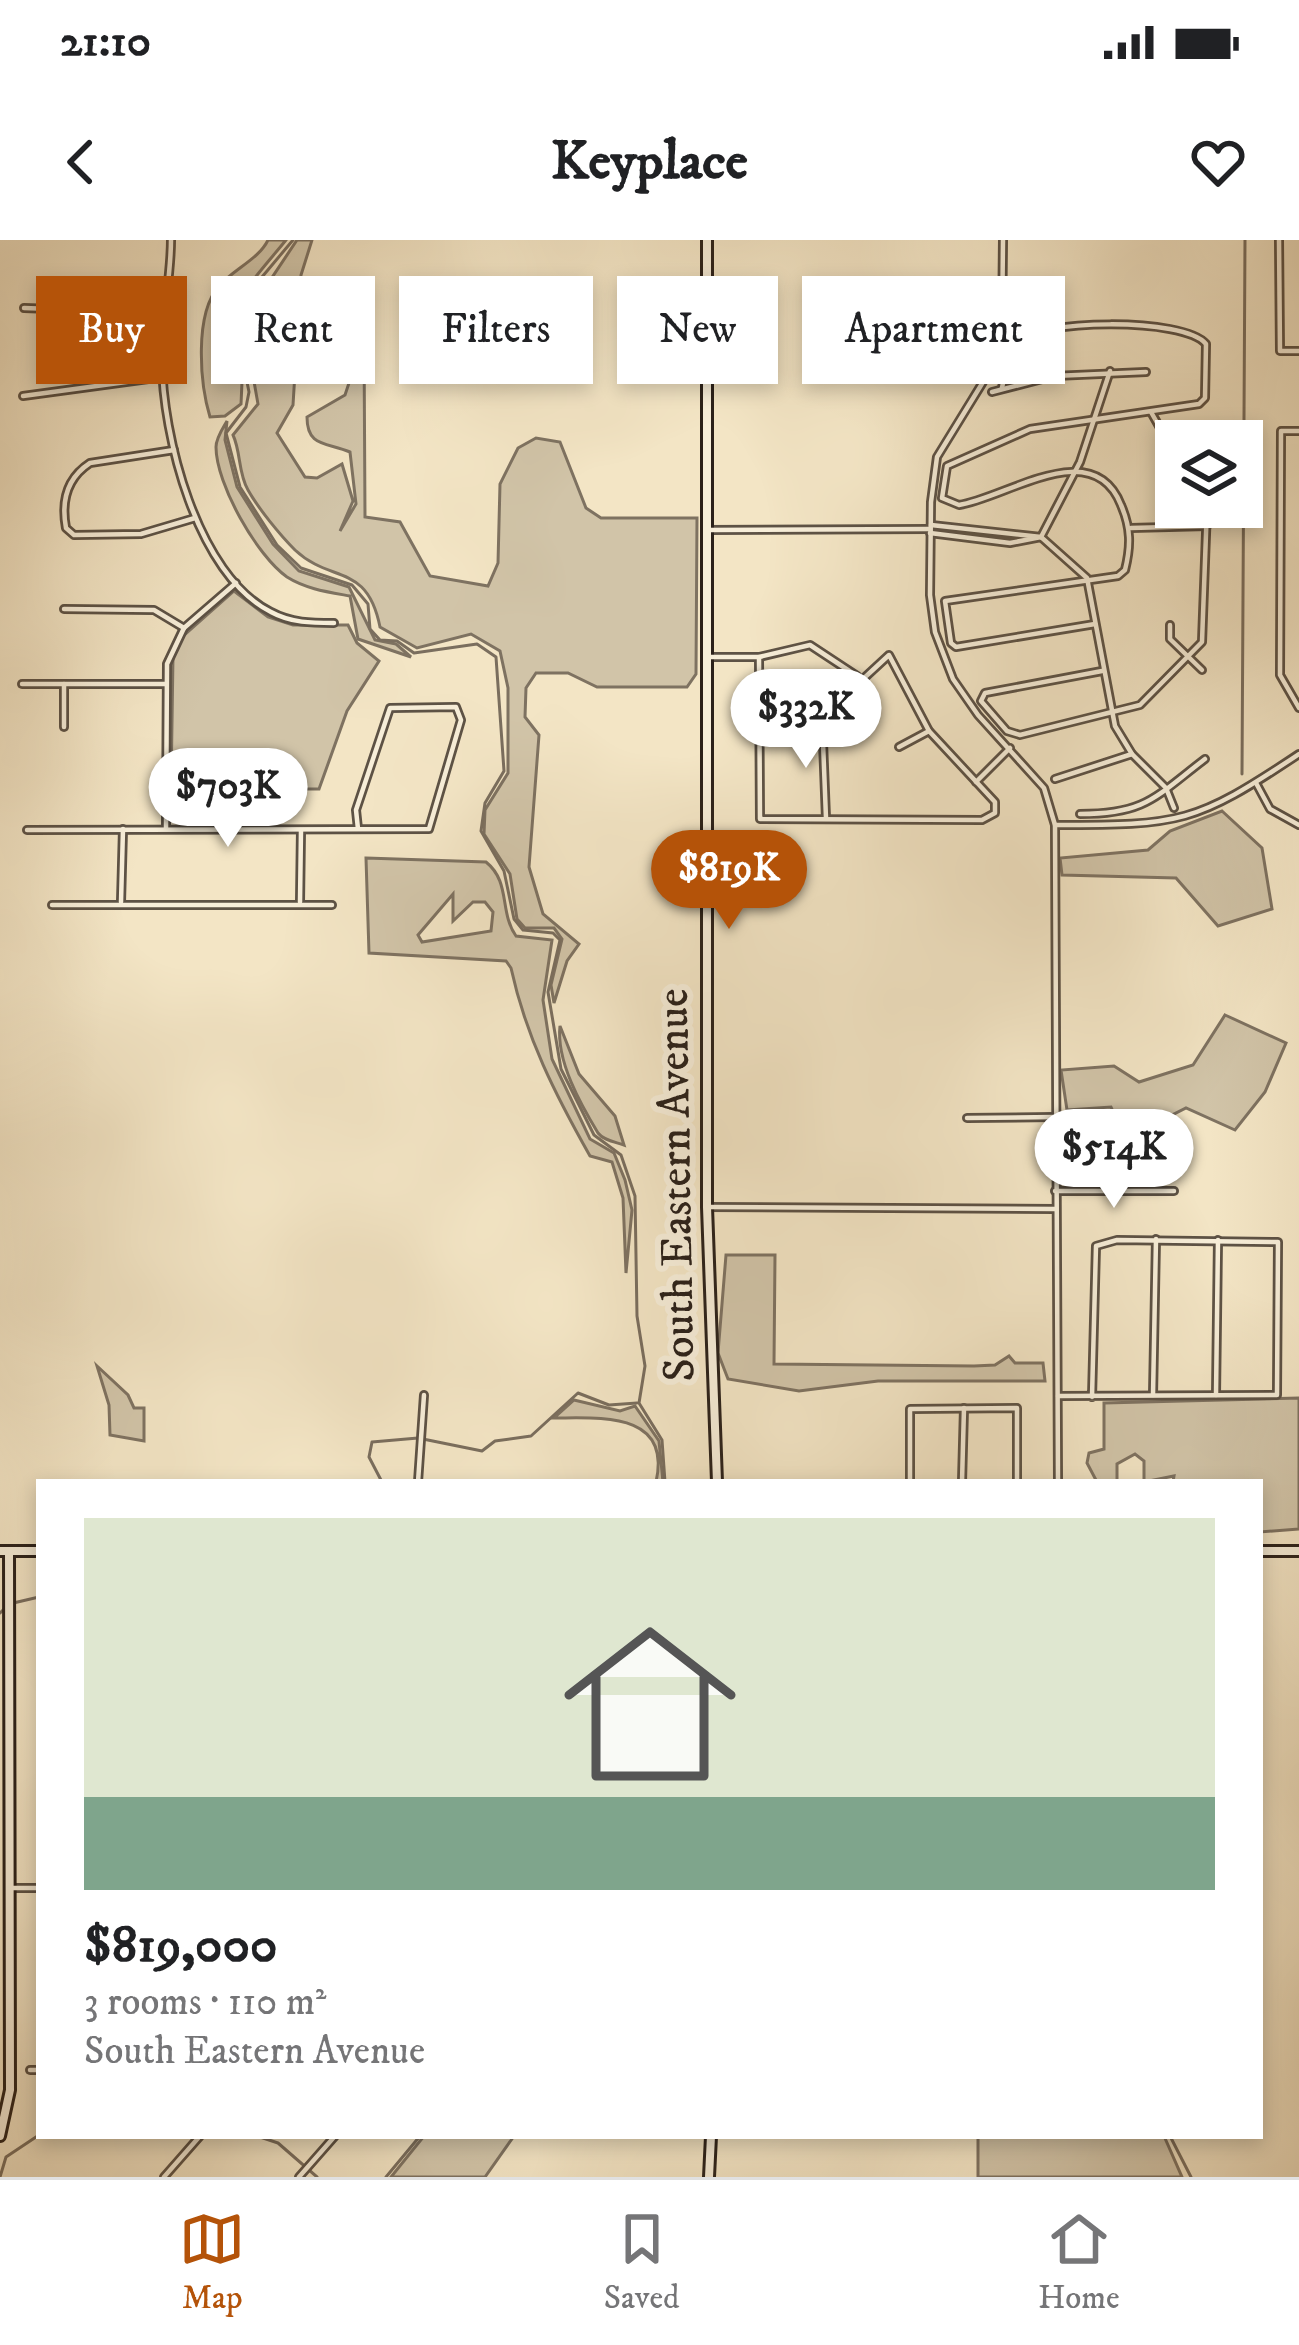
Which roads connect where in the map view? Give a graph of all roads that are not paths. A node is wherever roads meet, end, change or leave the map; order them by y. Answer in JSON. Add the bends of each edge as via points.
{"nodes":[{"id":1,"x":171,"y":240,"type":"edge"},
{"id":2,"x":707,"y":240,"type":"edge"},
{"id":3,"x":1003,"y":240,"type":"edge"},
{"id":4,"x":1279,"y":240,"type":"edge"},
{"id":5,"x":168,"y":276,"type":"edge"},
{"id":6,"x":24,"y":308,"type":"dead end"},
{"id":7,"x":36,"y":308,"type":"edge"},
{"id":8,"x":1299,"y":351,"type":"edge"},
{"id":9,"x":1110,"y":371,"type":"junction"},
{"id":10,"x":1146,"y":372,"type":"dead end"},
{"id":11,"x":111,"y":384,"type":"edge"},
{"id":12,"x":164,"y":384,"type":"edge"},
{"id":13,"x":1002,"y":388,"type":"junction"},
{"id":14,"x":992,"y":392,"type":"dead end"},
{"id":15,"x":23,"y":396,"type":"dead end"},
{"id":16,"x":1150,"y":412,"type":"junction"},
{"id":17,"x":1096,"y":418,"type":"junction"},
{"id":18,"x":1155,"y":420,"type":"edge"},
{"id":19,"x":1299,"y":430,"type":"edge"},
{"id":20,"x":174,"y":450,"type":"junction"},
{"id":21,"x":1073,"y":473,"type":"junction"},
{"id":22,"x":197,"y":518,"type":"junction"},
{"id":23,"x":1155,"y":527,"type":"edge"},
{"id":24,"x":1131,"y":528,"type":"junction"},
{"id":25,"x":1208,"y":528,"type":"edge"},
{"id":26,"x":931,"y":529,"type":"junction"},
{"id":27,"x":707,"y":530,"type":"junction"},
{"id":28,"x":1041,"y":537,"type":"junction"},
{"id":29,"x":1087,"y":578,"type":"junction"},
{"id":30,"x":236,"y":583,"type":"junction"},
{"id":31,"x":64,"y":609,"type":"dead end"},
{"id":32,"x":334,"y":622,"type":"dead end"},
{"id":33,"x":1095,"y":625,"type":"junction"},
{"id":34,"x":1169,"y":625,"type":"dead end"},
{"id":35,"x":184,"y":628,"type":"junction"},
{"id":36,"x":707,"y":657,"type":"junction"},
{"id":37,"x":759,"y":657,"type":"junction"},
{"id":38,"x":1189,"y":659,"type":"junction"},
{"id":39,"x":1202,"y":670,"type":"dead end"},
{"id":40,"x":1102,"y":671,"type":"junction"},
{"id":41,"x":859,"y":677,"type":"junction"},
{"id":42,"x":166,"y":684,"type":"junction"},
{"id":43,"x":22,"y":685,"type":"dead end"},
{"id":44,"x":64,"y":685,"type":"junction"},
{"id":45,"x":1299,"y":708,"type":"edge"},
{"id":46,"x":1111,"y":715,"type":"junction"},
{"id":47,"x":822,"y":717,"type":"junction"},
{"id":48,"x":760,"y":725,"type":"junction"},
{"id":49,"x":64,"y":727,"type":"dead end"},
{"id":50,"x":929,"y":730,"type":"junction"},
{"id":51,"x":899,"y":747,"type":"dead end"},
{"id":52,"x":1010,"y":748,"type":"junction"},
{"id":53,"x":1132,"y":754,"type":"junction"},
{"id":54,"x":1299,"y":754,"type":"edge"},
{"id":55,"x":1205,"y":759,"type":"dead end"},
{"id":56,"x":1054,"y":779,"type":"dead end"},
{"id":57,"x":976,"y":782,"type":"junction"},
{"id":58,"x":1256,"y":783,"type":"junction"},
{"id":59,"x":1166,"y":788,"type":"junction"},
{"id":60,"x":1174,"y":808,"type":"dead end"},
{"id":61,"x":1080,"y":814,"type":"dead end"},
{"id":62,"x":826,"y":820,"type":"junction"},
{"id":63,"x":1055,"y":825,"type":"junction"},
{"id":64,"x":1299,"y":825,"type":"edge"},
{"id":65,"x":166,"y":829,"type":"junction"},
{"id":66,"x":27,"y":830,"type":"dead end"},
{"id":67,"x":123,"y":830,"type":"junction"},
{"id":68,"x":301,"y":830,"type":"junction"},
{"id":69,"x":358,"y":830,"type":"junction"},
{"id":70,"x":121,"y":903,"type":"junction"},
{"id":71,"x":332,"y":904,"type":"dead end"},
{"id":72,"x":52,"y":905,"type":"dead end"},
{"id":73,"x":300,"y":905,"type":"junction"},
{"id":74,"x":1055,"y":1117,"type":"junction"},
{"id":75,"x":967,"y":1118,"type":"dead end"},
{"id":76,"x":1054,"y":1191,"type":"junction"},
{"id":77,"x":1174,"y":1191,"type":"dead end"},
{"id":78,"x":707,"y":1207,"type":"junction"},
{"id":79,"x":1054,"y":1209,"type":"junction"},
{"id":80,"x":1156,"y":1239,"type":"junction"},
{"id":81,"x":1218,"y":1240,"type":"junction"},
{"id":82,"x":424,"y":1395,"type":"dead end"},
{"id":83,"x":1216,"y":1395,"type":"junction"},
{"id":84,"x":1058,"y":1396,"type":"junction"},
{"id":85,"x":1092,"y":1396,"type":"junction"},
{"id":86,"x":1153,"y":1396,"type":"junction"},
{"id":87,"x":964,"y":1408,"type":"junction"},
{"id":88,"x":418,"y":1479,"type":"edge"},
{"id":89,"x":717,"y":1479,"type":"edge"},
{"id":90,"x":910,"y":1479,"type":"edge"},
{"id":91,"x":962,"y":1479,"type":"edge"},
{"id":92,"x":1017,"y":1479,"type":"edge"},
{"id":93,"x":1058,"y":1479,"type":"edge"},
{"id":94,"x":4,"y":1551,"type":"edge"},
{"id":95,"x":36,"y":1551,"type":"edge"},
{"id":96,"x":1263,"y":1551,"type":"edge"},
{"id":97,"x":1299,"y":1551,"type":"edge"},
{"id":98,"x":11,"y":1888,"type":"junction"},
{"id":99,"x":36,"y":1888,"type":"edge"},
{"id":100,"x":30,"y":2070,"type":"dead end"},
{"id":101,"x":36,"y":2070,"type":"edge"},
{"id":102,"x":0,"y":2136,"type":"edge"},
{"id":103,"x":197,"y":2139,"type":"edge"},
{"id":104,"x":332,"y":2139,"type":"edge"},
{"id":105,"x":711,"y":2139,"type":"edge"},
{"id":106,"x":164,"y":2177,"type":"edge"},
{"id":107,"x":299,"y":2177,"type":"edge"},
{"id":108,"x":709,"y":2177,"type":"edge"}],
"edges":[{"from":1,"to":5,"type":"street"},
{"from":2,"to":27,"type":"main road","name":"South Eastern Avenue"},
{"from":3,"to":26,"type":"street","via":[[1002,331],[991,369],[938,457]]},
{"from":4,"to":8,"type":"street","via":[[1280,351]]},
{"from":6,"to":7,"type":"street"},
{"from":9,"to":10,"type":"street"},
{"from":9,"to":13,"type":"street"},
{"from":9,"to":17,"type":"street"},
{"from":11,"to":15,"type":"street"},
{"from":12,"to":20,"type":"street"},
{"from":13,"to":14,"type":"street"},
{"from":13,"to":16,"type":"street","via":[[1011,343],[1022,335],[1116,324],[1204,340],[1202,403]]},
{"from":16,"to":17,"type":"street"},
{"from":16,"to":18,"type":"street"},
{"from":17,"to":21,"type":"street"},
{"from":17,"to":21,"type":"street","via":[[1030,429],[957,457],[942,479],[945,504]]},
{"from":19,"to":45,"type":"street","via":[[1281,431],[1280,675]]},
{"from":20,"to":22,"type":"street"},
{"from":20,"to":22,"type":"street","via":[[90,463],[66,494],[64,518],[74,535],[141,534]]},
{"from":21,"to":24,"type":"street","via":[[1108,482]]},
{"from":21,"to":28,"type":"street"},
{"from":22,"to":30,"type":"street"},
{"from":23,"to":24,"type":"street"},
{"from":24,"to":29,"type":"street","via":[[1125,570]]},
{"from":25,"to":38,"type":"street","via":[[1205,626]]},
{"from":26,"to":27,"type":"street"},
{"from":26,"to":28,"type":"street"},
{"from":26,"to":52,"type":"street","via":[[929,595],[941,656],[964,698]]},
{"from":27,"to":36,"type":"main road","name":"South Eastern Avenue"},
{"from":28,"to":29,"type":"street"},
{"from":29,"to":33,"type":"street"},
{"from":29,"to":33,"type":"street","via":[[945,602],[947,636],[956,647]]},
{"from":30,"to":32,"type":"street","via":[[281,617]]},
{"from":30,"to":35,"type":"street"},
{"from":31,"to":35,"type":"street","via":[[154,610]]},
{"from":33,"to":40,"type":"street"},
{"from":34,"to":38,"type":"street","via":[[1170,639]]},
{"from":35,"to":42,"type":"street"},
{"from":36,"to":37,"type":"street"},
{"from":36,"to":78,"type":"main road","name":"South Eastern Avenue"},
{"from":37,"to":41,"type":"street","via":[[818,646]]},
{"from":37,"to":48,"type":"street"},
{"from":38,"to":39,"type":"street"},
{"from":38,"to":46,"type":"street","via":[[1145,701]]},
{"from":40,"to":46,"type":"street"},
{"from":40,"to":46,"type":"street","via":[[985,693],[983,705],[1015,735]]},
{"from":41,"to":47,"type":"street"},
{"from":41,"to":50,"type":"street","via":[[889,655]]},
{"from":42,"to":44,"type":"street"},
{"from":42,"to":65,"type":"street"},
{"from":43,"to":44,"type":"street"},
{"from":44,"to":49,"type":"street"},
{"from":46,"to":53,"type":"street"},
{"from":47,"to":48,"type":"street"},
{"from":47,"to":62,"type":"street"},
{"from":48,"to":62,"type":"street","via":[[760,819]]},
{"from":50,"to":51,"type":"street"},
{"from":50,"to":57,"type":"street"},
{"from":52,"to":57,"type":"street"},
{"from":52,"to":63,"type":"street","via":[[1045,788]]},
{"from":53,"to":56,"type":"street"},
{"from":53,"to":59,"type":"street"},
{"from":54,"to":58,"type":"street"},
{"from":55,"to":59,"type":"street"},
{"from":57,"to":62,"type":"street","via":[[995,802],[995,813],[982,820]]},
{"from":58,"to":63,"type":"street","via":[[1178,821]]},
{"from":58,"to":64,"type":"street","via":[[1270,809]]},
{"from":59,"to":60,"type":"street"},
{"from":59,"to":61,"type":"street","via":[[1132,812]]},
{"from":63,"to":74,"type":"street"},
{"from":65,"to":67,"type":"street"},
{"from":65,"to":68,"type":"street"},
{"from":66,"to":67,"type":"street"},
{"from":67,"to":70,"type":"street"},
{"from":68,"to":69,"type":"street"},
{"from":68,"to":73,"type":"street"},
{"from":69,"to":69,"type":"street","via":[[356,810],[390,708],[456,707],[461,720],[429,830]]},
{"from":70,"to":72,"type":"street"},
{"from":70,"to":73,"type":"street"},
{"from":71,"to":73,"type":"street"},
{"from":74,"to":75,"type":"street"},
{"from":74,"to":76,"type":"street"},
{"from":76,"to":77,"type":"street"},
{"from":76,"to":79,"type":"street"},
{"from":78,"to":79,"type":"street"},
{"from":78,"to":89,"type":"main road","name":"South Eastern Avenue"},
{"from":79,"to":84,"type":"street"},
{"from":80,"to":81,"type":"street"},
{"from":80,"to":85,"type":"street","via":[[1096,1246]]},
{"from":80,"to":86,"type":"street"},
{"from":81,"to":83,"type":"street"},
{"from":81,"to":83,"type":"street","via":[[1277,1242],[1277,1395]]},
{"from":82,"to":88,"type":"street"},
{"from":83,"to":86,"type":"street"},
{"from":84,"to":85,"type":"street"},
{"from":84,"to":93,"type":"street"},
{"from":85,"to":86,"type":"street"},
{"from":87,"to":90,"type":"street","via":[[910,1409]]},
{"from":87,"to":91,"type":"street"},
{"from":87,"to":92,"type":"street","via":[[1017,1408]]},
{"from":94,"to":95,"type":"main road"},
{"from":94,"to":98,"type":"main road"},
{"from":96,"to":97,"type":"main road"},
{"from":98,"to":99,"type":"street"},
{"from":98,"to":102,"type":"main road","via":[[9,2105]]},
{"from":100,"to":101,"type":"street"},
{"from":103,"to":106,"type":"street"},
{"from":104,"to":107,"type":"street"},
{"from":105,"to":108,"type":"main road"}]}
